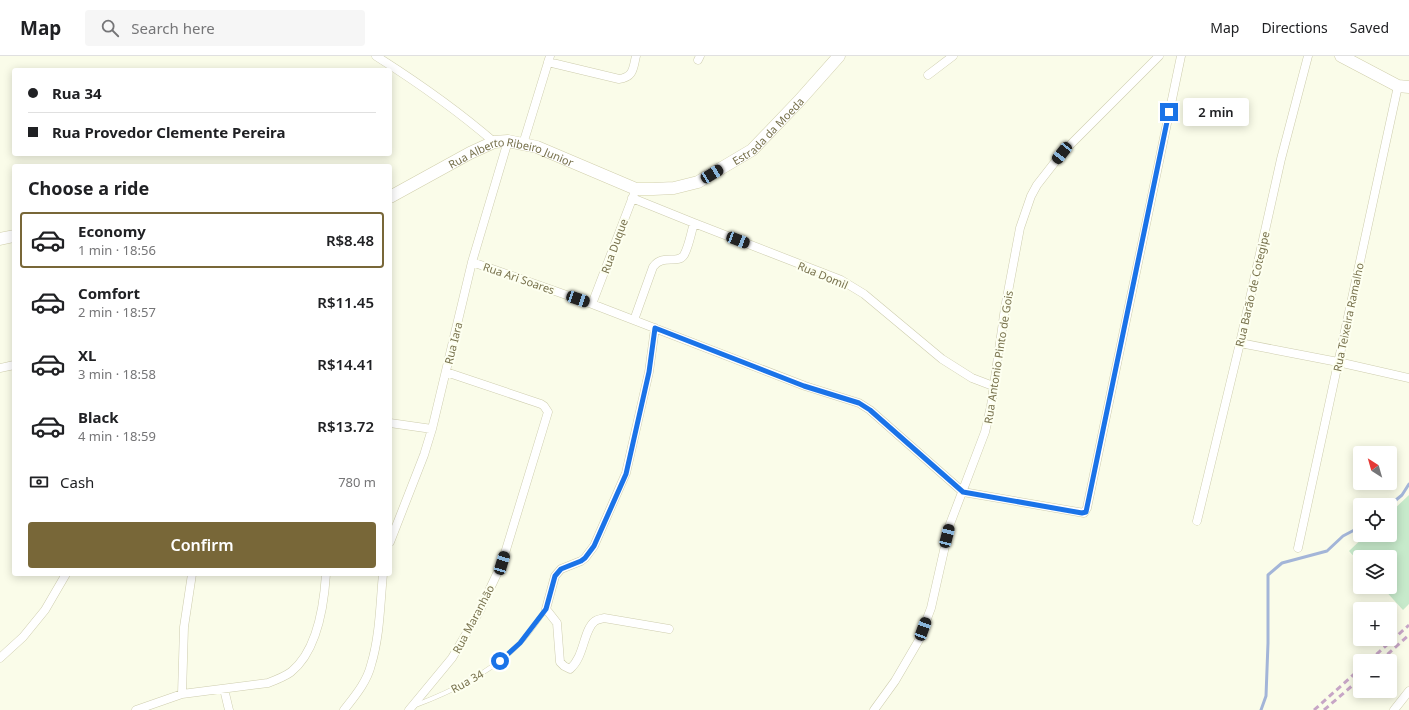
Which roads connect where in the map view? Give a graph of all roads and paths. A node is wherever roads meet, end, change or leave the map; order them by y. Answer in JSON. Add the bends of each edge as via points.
{"nodes":[{"id":1,"x":376,"y":56,"type":"edge"},
{"id":2,"x":636,"y":56,"type":"edge"},
{"id":3,"x":839,"y":56,"type":"edge"},
{"id":4,"x":953,"y":56,"type":"edge"},
{"id":5,"x":1159,"y":56,"type":"edge"},
{"id":6,"x":1181,"y":56,"type":"edge"},
{"id":7,"x":1308,"y":56,"type":"edge"},
{"id":8,"x":1341,"y":56,"type":"edge"},
{"id":9,"x":549,"y":59,"type":"edge"},
{"id":10,"x":928,"y":75,"type":"dead end"},
{"id":11,"x":1403,"y":87,"type":"edge"},
{"id":12,"x":508,"y":141,"type":"junction"},
{"id":13,"x":494,"y":142,"type":"junction"},
{"id":14,"x":523,"y":144,"type":"junction"},
{"id":15,"x":634,"y":193,"type":"junction"},
{"id":16,"x":392,"y":196,"type":"edge"},
{"id":17,"x":694,"y":223,"type":"junction"},
{"id":18,"x":12,"y":236,"type":"edge"},
{"id":19,"x":0,"y":239,"type":"edge"},
{"id":20,"x":472,"y":262,"type":"junction"},
{"id":21,"x":592,"y":304,"type":"junction"},
{"id":22,"x":634,"y":320,"type":"junction"},
{"id":23,"x":655,"y":328,"type":"junction"},
{"id":24,"x":1240,"y":343,"type":"junction"},
{"id":25,"x":1338,"y":362,"type":"junction"},
{"id":26,"x":12,"y":365,"type":"edge"},
{"id":27,"x":0,"y":368,"type":"edge"},
{"id":28,"x":446,"y":372,"type":"junction"},
{"id":29,"x":1409,"y":378,"type":"edge"},
{"id":30,"x":993,"y":386,"type":"junction"},
{"id":31,"x":392,"y":423,"type":"edge"},
{"id":32,"x":432,"y":429,"type":"junction"},
{"id":33,"x":963,"y":492,"type":"junction"},
{"id":34,"x":1197,"y":521,"type":"dead end"},
{"id":35,"x":392,"y":537,"type":"edge"},
{"id":36,"x":1298,"y":548,"type":"dead end"},
{"id":37,"x":65,"y":576,"type":"edge"},
{"id":38,"x":192,"y":576,"type":"edge"},
{"id":39,"x":326,"y":576,"type":"edge"},
{"id":40,"x":384,"y":576,"type":"edge"},
{"id":41,"x":546,"y":609,"type":"junction"},
{"id":42,"x":669,"y":629,"type":"dead end"},
{"id":43,"x":0,"y":658,"type":"edge"},
{"id":44,"x":224,"y":689,"type":"junction"},
{"id":45,"x":1409,"y":691,"type":"edge"},
{"id":46,"x":182,"y":694,"type":"junction"},
{"id":47,"x":410,"y":708,"type":"edge"},
{"id":48,"x":137,"y":710,"type":"edge"},
{"id":49,"x":229,"y":710,"type":"edge"},
{"id":50,"x":344,"y":710,"type":"edge"},
{"id":51,"x":874,"y":710,"type":"edge"},
{"id":52,"x":1394,"y":710,"type":"edge"}],
"edges":[{"from":1,"to":13,"type":"street","via":[[425,88]]},
{"from":2,"to":9,"type":"street","via":[[629,76],[619,79]]},
{"from":3,"to":15,"type":"main road","name":"Estrada da Moeda","via":[[752,150],[698,182]]},
{"from":4,"to":10,"type":"street"},
{"from":5,"to":30,"type":"street","name":"Rua Antonio Pinto de Gois","via":[[1062,153],[1031,196],[1020,228]]},
{"from":6,"to":33,"type":"street","via":[[1086,512]]},
{"from":7,"to":24,"type":"street","name":"Rua Barão de Cotegipe","via":[[1281,159]]},
{"from":8,"to":11,"type":"main road"},
{"from":9,"to":14,"type":"street"},
{"from":11,"to":25,"type":"street","name":"Rua Teixeira Ramalho"},
{"from":12,"to":13,"type":"main road","name":"Rua Alberto Ribeiro Junior"},
{"from":12,"to":14,"type":"main road","name":"Rua Alberto Ribeiro Junior"},
{"from":12,"to":20,"type":"street","name":"Rua Iara"},
{"from":13,"to":16,"type":"main road","name":"Rua Alberto Ribeiro Junior"},
{"from":14,"to":15,"type":"main road","name":"Rua Alberto Ribeiro Junior","via":[[537,147]]},
{"from":15,"to":17,"type":"street","name":"Rua Domil"},
{"from":15,"to":21,"type":"street","name":"Rua Duque"},
{"from":17,"to":22,"type":"street","via":[[684,255],[678,259],[656,262]]},
{"from":17,"to":30,"type":"street","name":"Rua Domil","via":[[841,280],[864,294],[942,359],[972,378]]},
{"from":18,"to":19,"type":"main road"},
{"from":20,"to":21,"type":"street","name":"Rua Ari Soares"},
{"from":20,"to":28,"type":"street","name":"Rua Iara"},
{"from":21,"to":22,"type":"street","name":"Rua Ari Soares"},
{"from":22,"to":23,"type":"street","name":"Rua Ari Soares"},
{"from":23,"to":33,"type":"street","name":"Rua Ari Soares","via":[[804,386],[859,403]]},
{"from":23,"to":41,"type":"street","via":[[649,372],[626,474],[594,546],[581,561],[561,569],[555,576]]},
{"from":24,"to":25,"type":"street"},
{"from":24,"to":34,"type":"street","name":"Rua Barão de Cotegipe"},
{"from":25,"to":29,"type":"street"},
{"from":25,"to":36,"type":"street","name":"Rua Teixeira Ramalho"},
{"from":26,"to":27,"type":"street"},
{"from":28,"to":32,"type":"street","name":"Rua Iara"},
{"from":28,"to":47,"type":"street","name":"Rua Maranhão","via":[[541,404],[548,412],[502,563],[479,612],[452,658]]},
{"from":30,"to":33,"type":"street","name":"Rua Antonio Pinto de Gois","via":[[985,432]]},
{"from":31,"to":32,"type":"street"},
{"from":32,"to":35,"type":"street","name":"Rua Iara"},
{"from":33,"to":51,"type":"street","name":"Rua Antonio Pinto de Gois","via":[[950,524],[931,608],[919,640]]},
{"from":37,"to":43,"type":"street","via":[[45,610],[23,637]]},
{"from":38,"to":46,"type":"street","via":[[184,627]]},
{"from":39,"to":44,"type":"street","via":[[325,594],[314,638],[301,662],[291,672],[268,683]]},
{"from":40,"to":50,"type":"street","via":[[371,667],[359,690]]},
{"from":41,"to":42,"type":"street","via":[[557,623],[560,662],[570,669],[575,664],[591,625],[596,620],[604,618]]},
{"from":41,"to":47,"type":"lane","name":"Rua 34","via":[[520,643],[500,661],[478,676]]},
{"from":44,"to":46,"type":"street"},
{"from":44,"to":49,"type":"street"},
{"from":45,"to":52,"type":"street"},
{"from":46,"to":48,"type":"street"}]}
